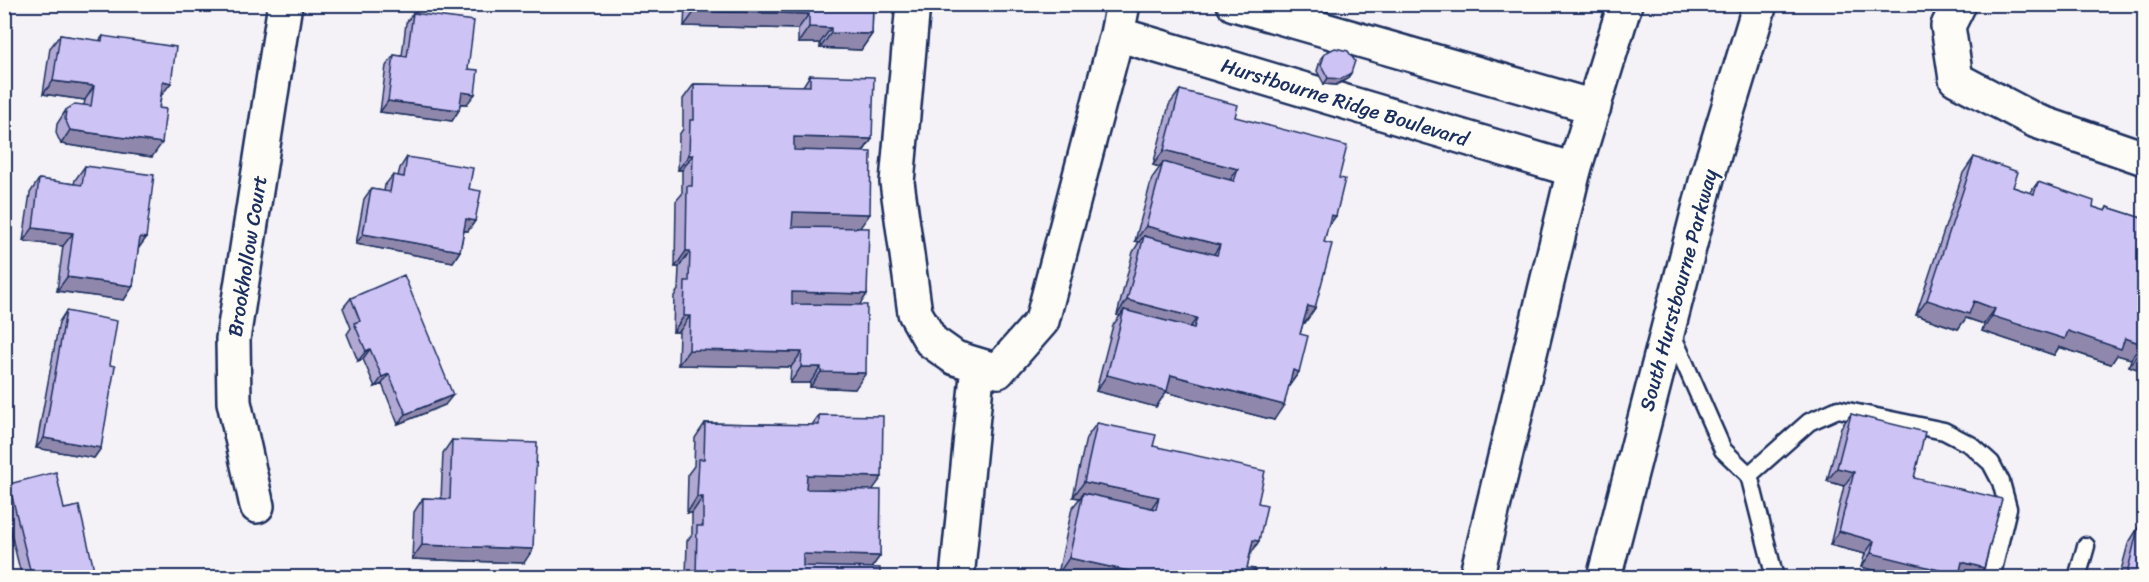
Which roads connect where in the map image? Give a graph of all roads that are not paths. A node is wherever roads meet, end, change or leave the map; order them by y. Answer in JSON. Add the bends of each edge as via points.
{"nodes":[{"id":1,"x":285,"y":4,"type":"edge"},
{"id":2,"x":913,"y":4,"type":"edge"},
{"id":3,"x":1234,"y":4,"type":"edge"},
{"id":4,"x":1625,"y":4,"type":"edge"},
{"id":5,"x":1760,"y":4,"type":"edge"},
{"id":6,"x":1959,"y":4,"type":"edge"},
{"id":7,"x":1120,"y":19,"type":"edge"},
{"id":8,"x":1594,"y":107,"type":"junction"},
{"id":9,"x":2145,"y":158,"type":"edge"},
{"id":10,"x":1574,"y":170,"type":"junction"},
{"id":11,"x":1668,"y":325,"type":"junction"},
{"id":12,"x":978,"y":365,"type":"junction"},
{"id":13,"x":1749,"y":476,"type":"junction"},
{"id":14,"x":257,"y":506,"type":"dead end"},
{"id":15,"x":2086,"y":546,"type":"dead end"},
{"id":16,"x":957,"y":578,"type":"edge"},
{"id":17,"x":1476,"y":578,"type":"edge"},
{"id":18,"x":1604,"y":578,"type":"edge"},
{"id":19,"x":1775,"y":578,"type":"edge"},
{"id":20,"x":1991,"y":578,"type":"edge"},
{"id":21,"x":2077,"y":578,"type":"edge"}],
"edges":[{"from":1,"to":14,"type":"street","name":"Brookhollow Court","via":[[233,339],[234,402]]},
{"from":2,"to":12,"type":"street","name":"Hurstbourne Ridge Boulevard","via":[[897,182],[915,313],[931,341],[955,358]]},
{"from":3,"to":8,"type":"street"},
{"from":4,"to":8,"type":"street"},
{"from":5,"to":11,"type":"street","name":"South Hurstbourne Parkway","via":[[1707,178]]},
{"from":6,"to":9,"type":"street","via":[[1948,26],[1956,79],[2036,121]]},
{"from":7,"to":10,"type":"street","name":"Hurstbourne Ridge Boulevard"},
{"from":7,"to":12,"type":"street","name":"Hurstbourne Ridge Boulevard","via":[[1042,321],[998,371]]},
{"from":8,"to":10,"type":"street"},
{"from":10,"to":17,"type":"street"},
{"from":11,"to":13,"type":"lane","via":[[1723,450]]},
{"from":11,"to":18,"type":"street","name":"South Hurstbourne Parkway"},
{"from":12,"to":16,"type":"street"},
{"from":13,"to":19,"type":"lane"},
{"from":13,"to":20,"type":"lane","via":[[1809,422],[1838,409],[1944,431],[1971,445],[1991,463],[2001,482],[2008,508]]},
{"from":15,"to":21,"type":"lane"}]}
